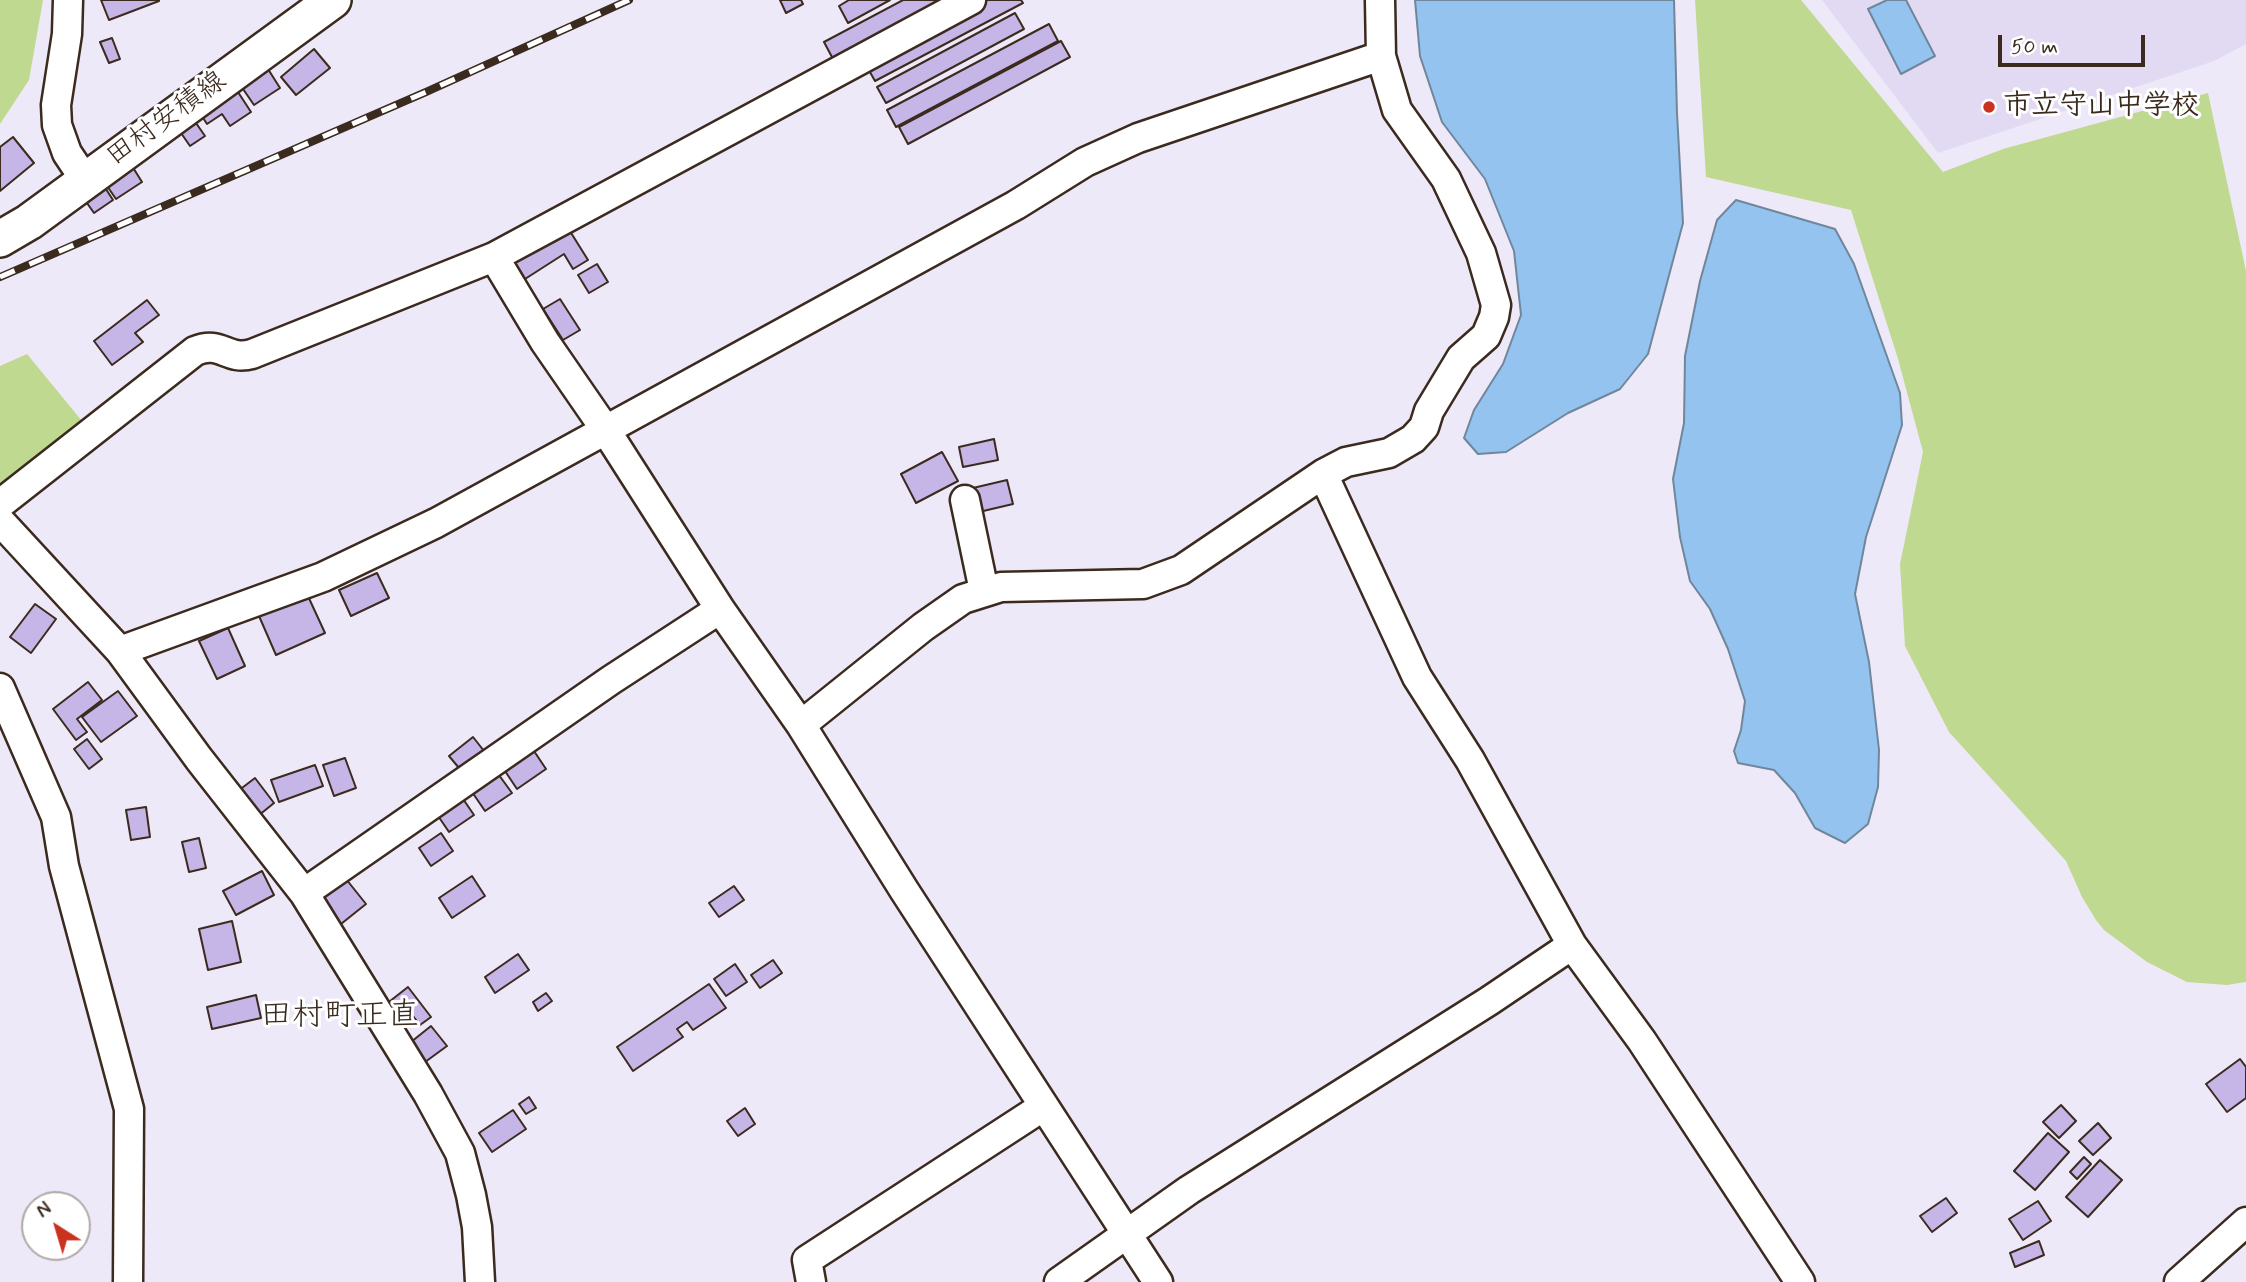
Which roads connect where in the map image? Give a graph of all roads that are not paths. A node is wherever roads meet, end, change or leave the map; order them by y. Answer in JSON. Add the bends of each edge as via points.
{"nodes":[{"id":1,"x":68,"y":0,"type":"edge"},
{"id":2,"x":334,"y":0,"type":"edge"},
{"id":3,"x":971,"y":0,"type":"edge"},
{"id":4,"x":1380,"y":0,"type":"edge"},
{"id":5,"x":1381,"y":56,"type":"junction"},
{"id":6,"x":85,"y":180,"type":"junction"},
{"id":7,"x":0,"y":239,"type":"edge"},
{"id":8,"x":494,"y":257,"type":"junction"},
{"id":9,"x":605,"y":429,"type":"junction"},
{"id":10,"x":1323,"y":474,"type":"junction"},
{"id":11,"x":965,"y":499,"type":"dead end"},
{"id":12,"x":0,"y":503,"type":"edge"},
{"id":13,"x":0,"y":521,"type":"edge"},
{"id":14,"x":984,"y":591,"type":"junction"},
{"id":15,"x":720,"y":609,"type":"junction"},
{"id":16,"x":120,"y":651,"type":"junction"},
{"id":17,"x":0,"y":688,"type":"edge"},
{"id":18,"x":801,"y":725,"type":"junction"},
{"id":19,"x":304,"y":893,"type":"junction"},
{"id":20,"x":1572,"y":945,"type":"junction"},
{"id":21,"x":1044,"y":1106,"type":"junction"},
{"id":22,"x":2246,"y":1222,"type":"edge"},
{"id":23,"x":1126,"y":1233,"type":"junction"},
{"id":24,"x":128,"y":1282,"type":"edge"},
{"id":25,"x":480,"y":1282,"type":"edge"},
{"id":26,"x":811,"y":1282,"type":"edge"},
{"id":27,"x":1059,"y":1282,"type":"edge"},
{"id":28,"x":1157,"y":1282,"type":"edge"},
{"id":29,"x":1800,"y":1282,"type":"edge"},
{"id":30,"x":2179,"y":1282,"type":"edge"}],
"edges":[{"from":1,"to":6,"type":"street","via":[[57,125],[67,153]]},
{"from":2,"to":6,"type":"main road","name":"田村安積線"},
{"from":3,"to":8,"type":"street"},
{"from":4,"to":5,"type":"street"},
{"from":5,"to":9,"type":"street","via":[[1138,138],[1085,162],[1016,205]]},
{"from":5,"to":10,"type":"street","via":[[1397,110],[1446,179],[1481,253],[1496,305],[1486,336],[1461,358],[1413,439],[1389,453],[1346,462]]},
{"from":6,"to":7,"type":"main road","name":"田村安積線"},
{"from":8,"to":9,"type":"street"},
{"from":8,"to":12,"type":"street","via":[[252,354],[234,356],[209,346],[195,351]]},
{"from":9,"to":15,"type":"street"},
{"from":9,"to":16,"type":"street","via":[[436,523],[323,576]]},
{"from":10,"to":14,"type":"street","via":[[1181,570],[1143,584]]},
{"from":10,"to":20,"type":"street","via":[[1417,677],[1470,760]]},
{"from":11,"to":14,"type":"street"},
{"from":13,"to":16,"type":"street"},
{"from":14,"to":18,"type":"street","via":[[963,599],[923,627]]},
{"from":15,"to":18,"type":"street"},
{"from":15,"to":19,"type":"street"},
{"from":16,"to":19,"type":"street"},
{"from":17,"to":24,"type":"street","via":[[56,817],[64,866],[130,1109]]},
{"from":18,"to":21,"type":"street"},
{"from":19,"to":25,"type":"street","via":[[460,1153],[477,1227]]},
{"from":20,"to":23,"type":"street"},
{"from":20,"to":29,"type":"street","via":[[1642,1041]]},
{"from":21,"to":23,"type":"street"},
{"from":21,"to":26,"type":"street","via":[[807,1259]]},
{"from":22,"to":30,"type":"street"},
{"from":23,"to":27,"type":"street"},
{"from":23,"to":28,"type":"street"}]}
